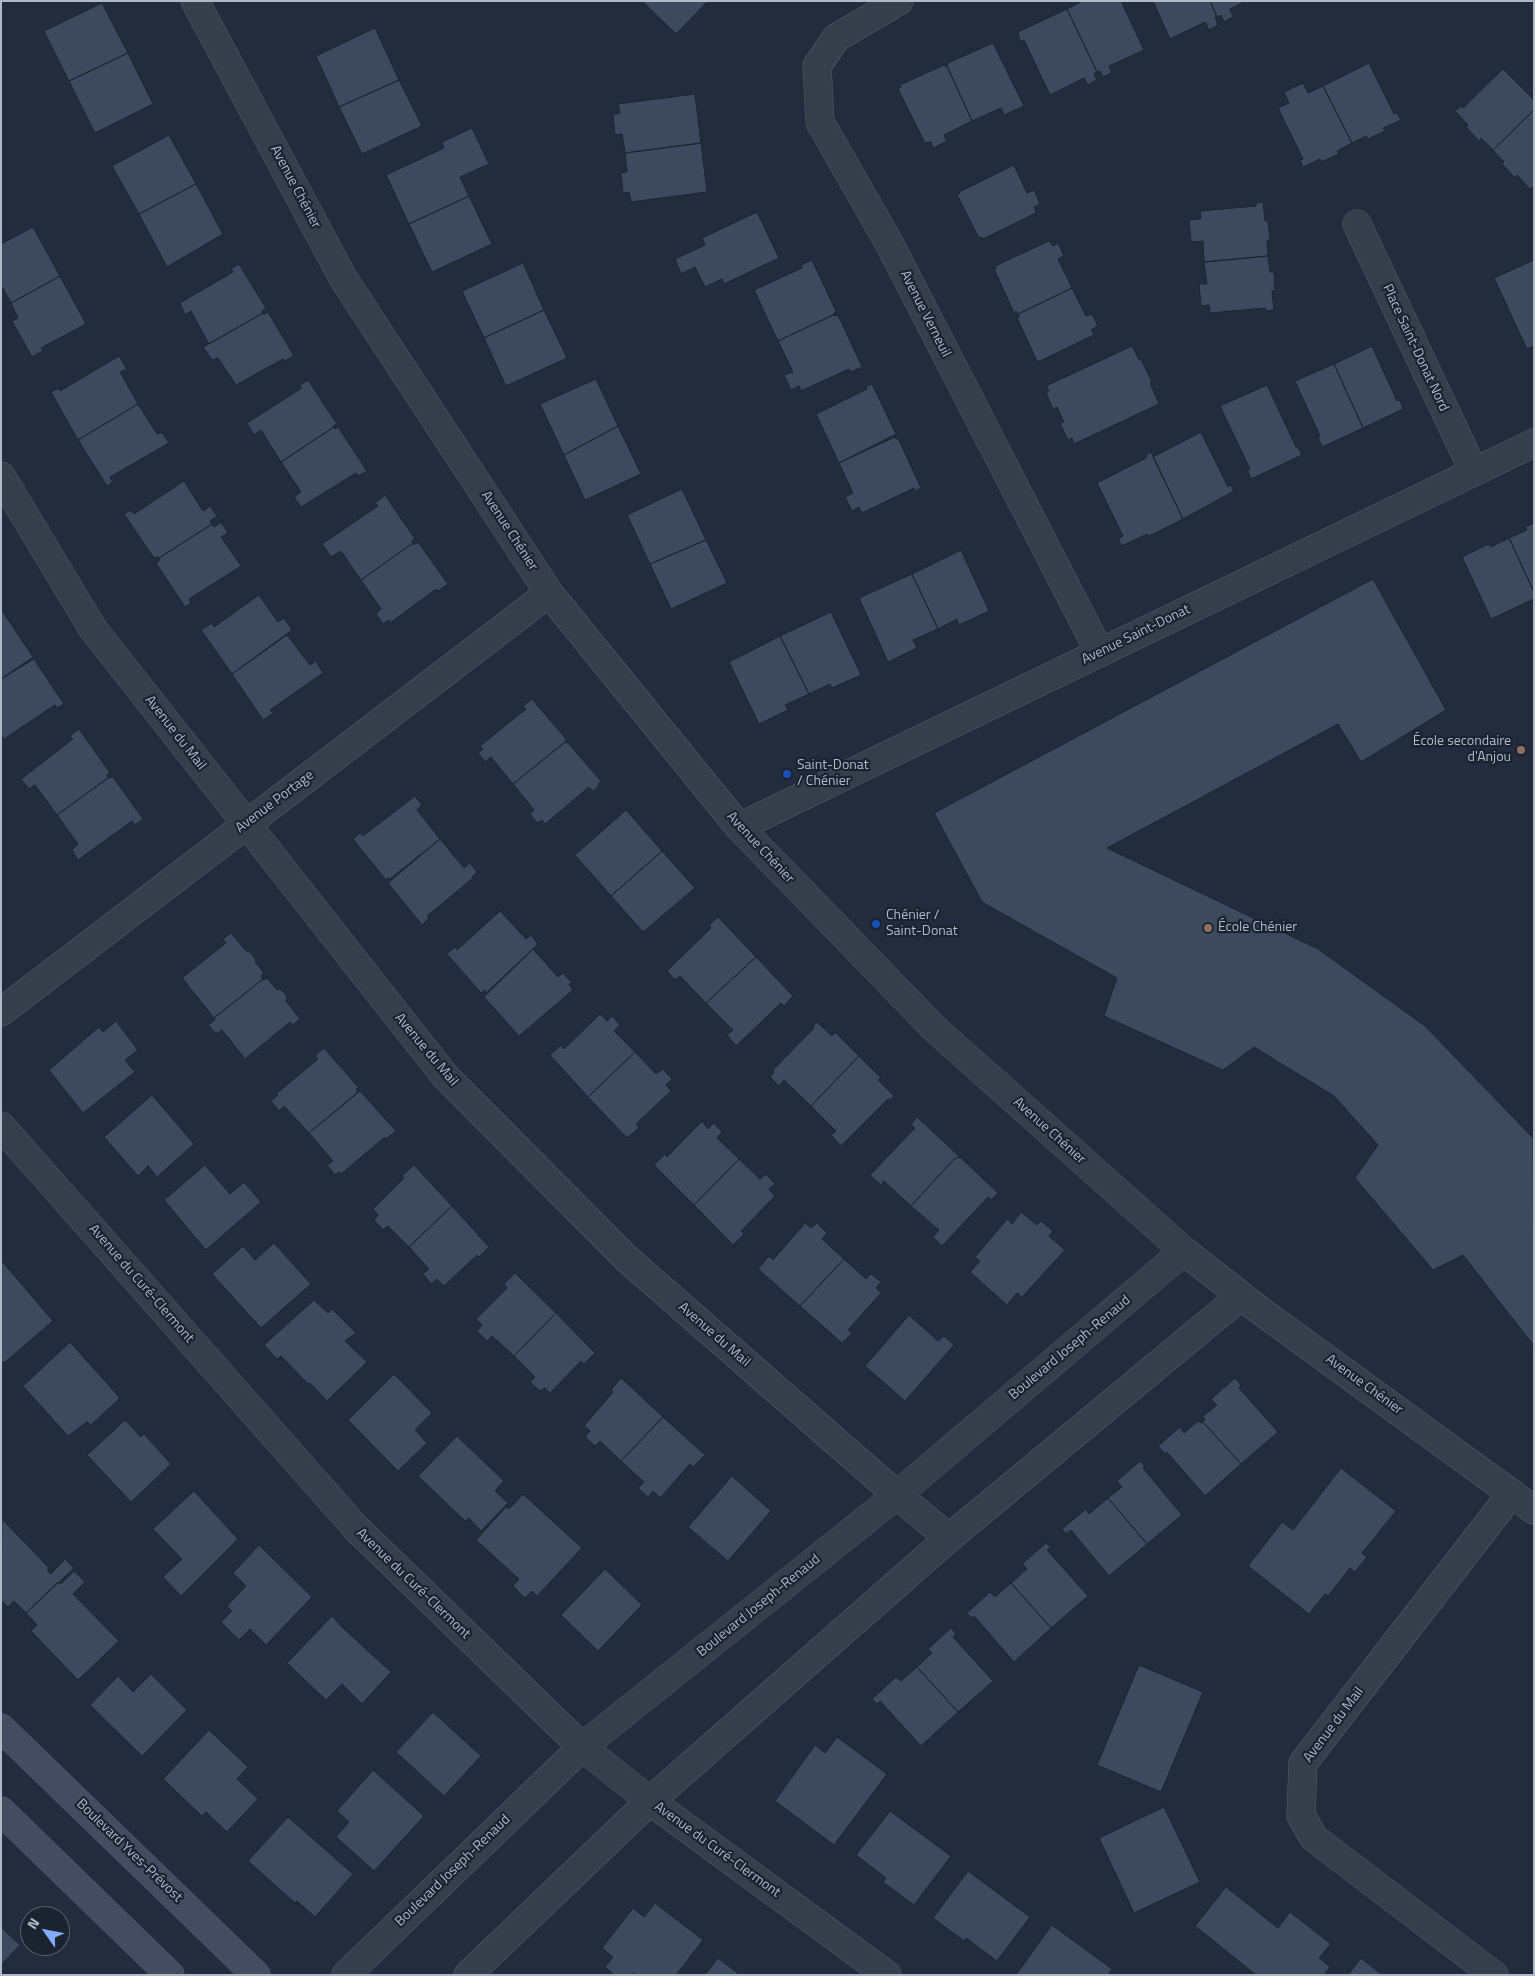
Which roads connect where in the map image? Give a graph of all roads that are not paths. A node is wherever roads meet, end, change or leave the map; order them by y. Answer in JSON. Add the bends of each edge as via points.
{"nodes":[{"id":1,"x":195,"y":1,"type":"edge"},
{"id":2,"x":899,"y":1,"type":"edge"},
{"id":3,"x":1357,"y":224,"type":"dead end"},
{"id":4,"x":1534,"y":443,"type":"edge"},
{"id":5,"x":1474,"y":472,"type":"junction"},
{"id":6,"x":1,"y":476,"type":"edge"},
{"id":7,"x":549,"y":593,"type":"junction"},
{"id":8,"x":1100,"y":653,"type":"junction"},
{"id":9,"x":246,"y":825,"type":"junction"},
{"id":10,"x":739,"y":827,"type":"junction"},
{"id":11,"x":1,"y":1012,"type":"edge"},
{"id":12,"x":1,"y":1126,"type":"edge"},
{"id":13,"x":1184,"y":1251,"type":"junction"},
{"id":14,"x":1241,"y":1296,"type":"junction"},
{"id":15,"x":1512,"y":1493,"type":"junction"},
{"id":16,"x":897,"y":1495,"type":"junction"},
{"id":17,"x":1534,"y":1510,"type":"edge"},
{"id":18,"x":949,"y":1538,"type":"junction"},
{"id":19,"x":1,"y":1728,"type":"edge"},
{"id":20,"x":582,"y":1747,"type":"junction"},
{"id":21,"x":650,"y":1801,"type":"junction"},
{"id":22,"x":1,"y":1811,"type":"edge"},
{"id":23,"x":170,"y":1975,"type":"edge"},
{"id":24,"x":256,"y":1975,"type":"edge"},
{"id":25,"x":346,"y":1975,"type":"edge"},
{"id":26,"x":468,"y":1975,"type":"edge"},
{"id":27,"x":887,"y":1975,"type":"edge"},
{"id":28,"x":1494,"y":1975,"type":"edge"}],
"edges":[{"from":1,"to":7,"type":"street","name":"Avenue Chénier","via":[[343,278]]},
{"from":2,"to":8,"type":"street","name":"Avenue Verneuil","via":[[836,38],[817,66],[820,122],[889,243]]},
{"from":3,"to":5,"type":"street","name":"Place Saint-Donat Nord"},
{"from":4,"to":5,"type":"street","name":"Avenue Saint-Donat"},
{"from":5,"to":8,"type":"street","name":"Avenue Saint-Donat"},
{"from":6,"to":9,"type":"street","name":"Avenue du Mail","via":[[93,629]]},
{"from":7,"to":9,"type":"street","name":"Avenue Portage"},
{"from":7,"to":10,"type":"street","name":"Avenue Chénier"},
{"from":8,"to":10,"type":"street","name":"Avenue Saint-Donat"},
{"from":9,"to":11,"type":"street","name":"Avenue Portage"},
{"from":9,"to":16,"type":"street","name":"Avenue du Mail","via":[[445,1076],[626,1258]]},
{"from":10,"to":13,"type":"street","name":"Avenue Chénier","via":[[935,1029]]},
{"from":12,"to":20,"type":"street","name":"Avenue du Curé-Clermont","via":[[356,1528]]},
{"from":13,"to":14,"type":"street","name":"Avenue Chénier"},
{"from":13,"to":16,"type":"street","name":"Boulevard Joseph-Renaud"},
{"from":14,"to":15,"type":"street","name":"Avenue Chénier"},
{"from":14,"to":18,"type":"street"},
{"from":15,"to":17,"type":"street","name":"Avenue Chénier"},
{"from":15,"to":28,"type":"street","name":"Avenue du Mail","via":[[1303,1763],[1301,1816],[1314,1838]]},
{"from":16,"to":18,"type":"street","name":"Avenue du Mail"},
{"from":16,"to":20,"type":"street","name":"Boulevard Joseph-Renaud"},
{"from":18,"to":21,"type":"street"},
{"from":19,"to":24,"type":"street","name":"Boulevard Yves-Prévost"},
{"from":20,"to":21,"type":"street","name":"Avenue du Curé-Clermont"},
{"from":20,"to":25,"type":"street","name":"Boulevard Joseph-Renaud"},
{"from":21,"to":26,"type":"street"},
{"from":21,"to":27,"type":"street","name":"Avenue du Curé-Clermont"},
{"from":22,"to":23,"type":"street"}]}
